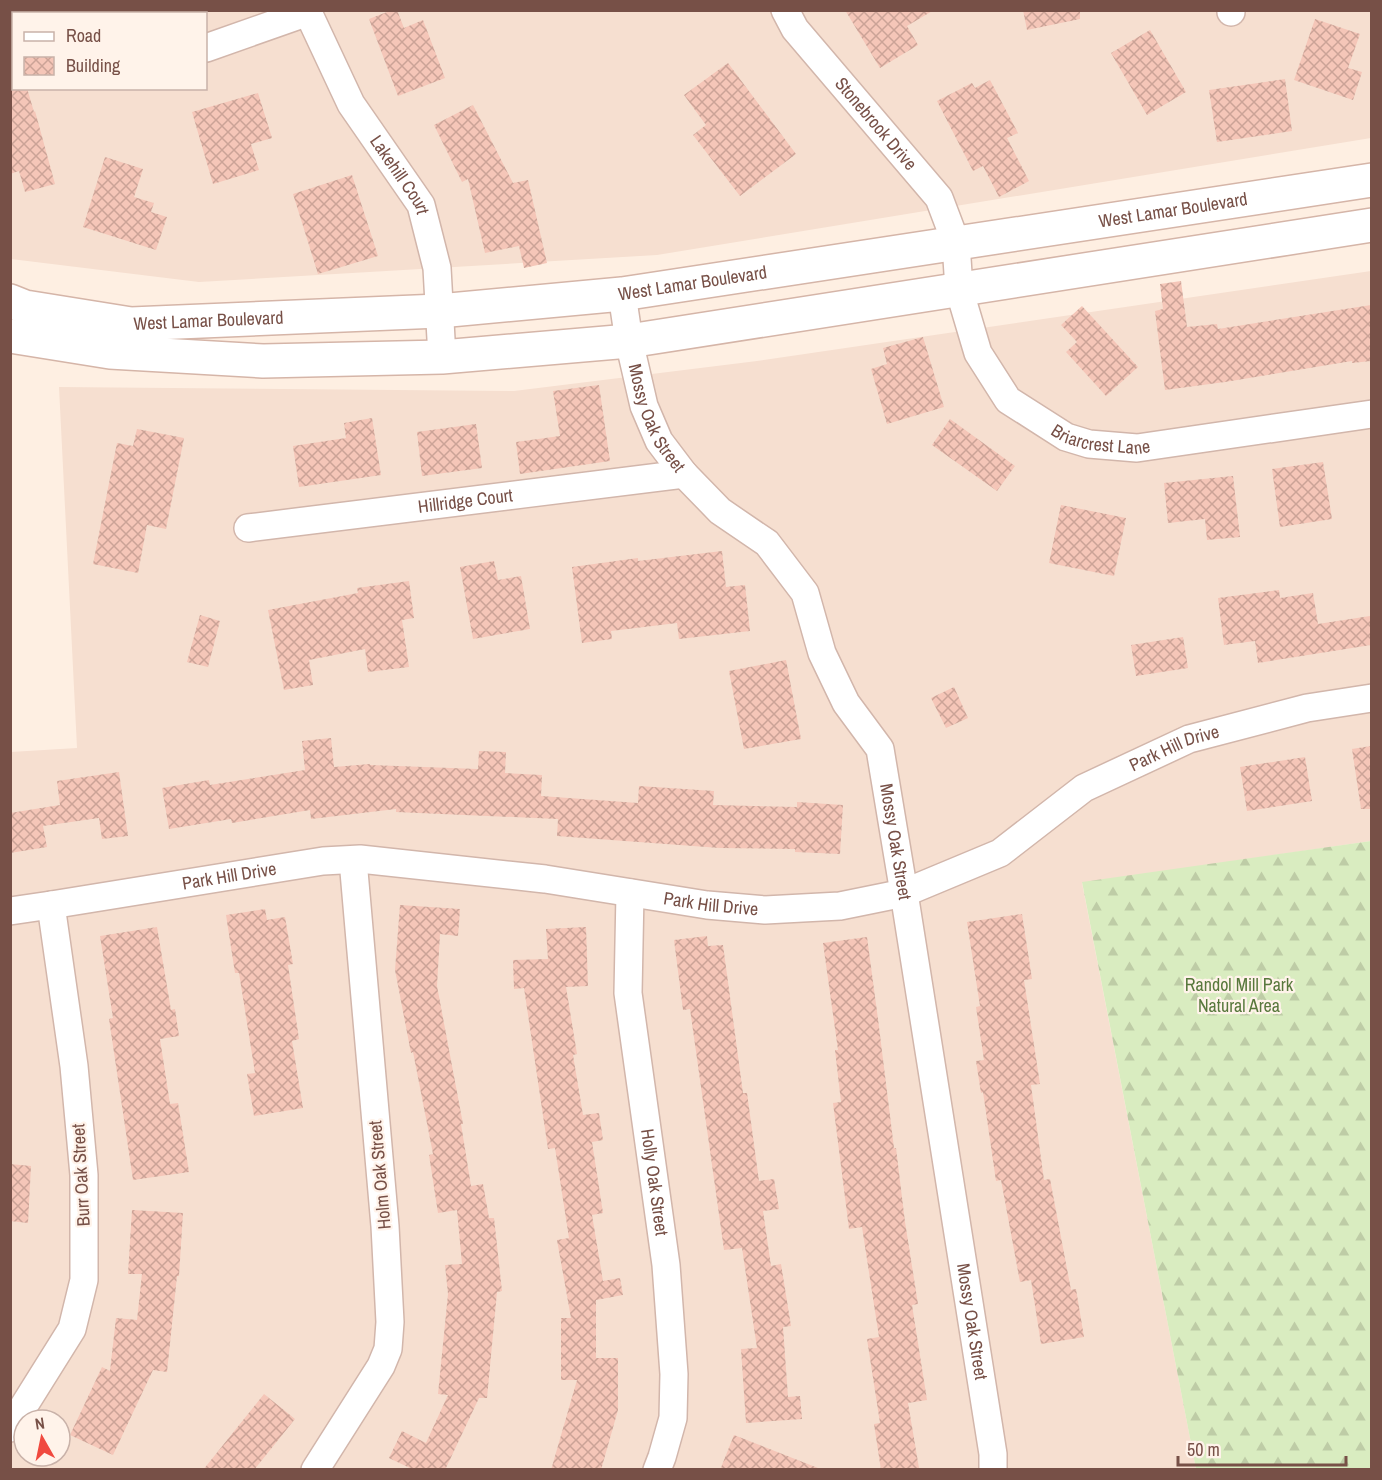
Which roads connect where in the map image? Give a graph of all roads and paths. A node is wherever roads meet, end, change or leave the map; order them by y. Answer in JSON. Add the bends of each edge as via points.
{"nodes":[{"id":1,"x":785,"y":10,"type":"edge"},
{"id":2,"x":307,"y":11,"type":"edge"},
{"id":3,"x":207,"y":48,"type":"edge"},
{"id":4,"x":1371,"y":180,"type":"edge"},
{"id":5,"x":1371,"y":225,"type":"edge"},
{"id":6,"x":956,"y":243,"type":"junction"},
{"id":7,"x":959,"y":289,"type":"junction"},
{"id":8,"x":622,"y":294,"type":"junction"},
{"id":9,"x":10,"y":301,"type":"edge"},
{"id":10,"x":440,"y":311,"type":"junction"},
{"id":11,"x":10,"y":336,"type":"edge"},
{"id":12,"x":629,"y":341,"type":"junction"},
{"id":13,"x":442,"y":357,"type":"junction"},
{"id":14,"x":1371,"y":414,"type":"edge"},
{"id":15,"x":684,"y":474,"type":"junction"},
{"id":16,"x":248,"y":528,"type":"dead end"},
{"id":17,"x":1371,"y":698,"type":"edge"},
{"id":18,"x":353,"y":860,"type":"junction"},
{"id":19,"x":630,"y":893,"type":"junction"},
{"id":20,"x":904,"y":893,"type":"junction"},
{"id":21,"x":51,"y":905,"type":"junction"},
{"id":22,"x":10,"y":910,"type":"edge"},
{"id":23,"x":10,"y":1428,"type":"edge"},
{"id":24,"x":315,"y":1470,"type":"edge"},
{"id":25,"x":657,"y":1470,"type":"edge"},
{"id":26,"x":993,"y":1470,"type":"edge"}],
"edges":[{"from":1,"to":6,"type":"street","name":"Stonebrook Drive","via":[[795,29],[939,198]]},
{"from":2,"to":3,"type":"street"},
{"from":2,"to":10,"type":"street","name":"Lakehill Court","via":[[351,104],[421,205],[437,268]]},
{"from":4,"to":6,"type":"main road","name":"West Lamar Boulevard"},
{"from":5,"to":7,"type":"main road","name":"West Lamar Boulevard"},
{"from":6,"to":7,"type":"street","name":"Briarcrest Lane"},
{"from":6,"to":8,"type":"main road","name":"West Lamar Boulevard"},
{"from":7,"to":12,"type":"main road","name":"West Lamar Boulevard"},
{"from":7,"to":14,"type":"street","name":"Briarcrest Lane","via":[[978,352],[1008,400],[1066,437],[1089,444],[1137,448]]},
{"from":8,"to":10,"type":"main road","name":"West Lamar Boulevard"},
{"from":8,"to":12,"type":"street","name":"Mossy Oak Street"},
{"from":9,"to":10,"type":"main road","name":"West Lamar Boulevard","via":[[25,307],[131,324]]},
{"from":10,"to":13,"type":"street","name":"Lakehill Court"},
{"from":11,"to":13,"type":"main road","name":"West Lamar Boulevard","via":[[110,352],[263,361]]},
{"from":12,"to":13,"type":"main road","name":"West Lamar Boulevard"},
{"from":12,"to":15,"type":"street","name":"Mossy Oak Street","via":[[644,406],[659,441]]},
{"from":15,"to":16,"type":"street","name":"Hillridge Court"},
{"from":15,"to":20,"type":"street","name":"Mossy Oak Street","via":[[720,511],[767,543],[805,593],[822,653],[846,703],[880,749]]},
{"from":17,"to":20,"type":"street","name":"Park Hill Drive","via":[[1307,708],[1189,740],[1084,788],[1000,853]]},
{"from":18,"to":19,"type":"street","name":"Park Hill Drive","via":[[545,879]]},
{"from":18,"to":21,"type":"street","name":"Park Hill Drive","via":[[323,861]]},
{"from":18,"to":24,"type":"street","name":"Holm Oak Street","via":[[385,1226],[388,1349]]},
{"from":19,"to":20,"type":"street","name":"Park Hill Drive","via":[[765,910],[840,906]]},
{"from":19,"to":25,"type":"street","name":"Holly Oak Street","via":[[628,993],[666,1265],[674,1374],[673,1418]]},
{"from":20,"to":26,"type":"street","name":"Mossy Oak Street"},
{"from":21,"to":22,"type":"street","name":"Park Hill Drive"},
{"from":21,"to":23,"type":"street","name":"Burr Oak Street","via":[[74,1066],[84,1174],[84,1280],[72,1329]]}]}
